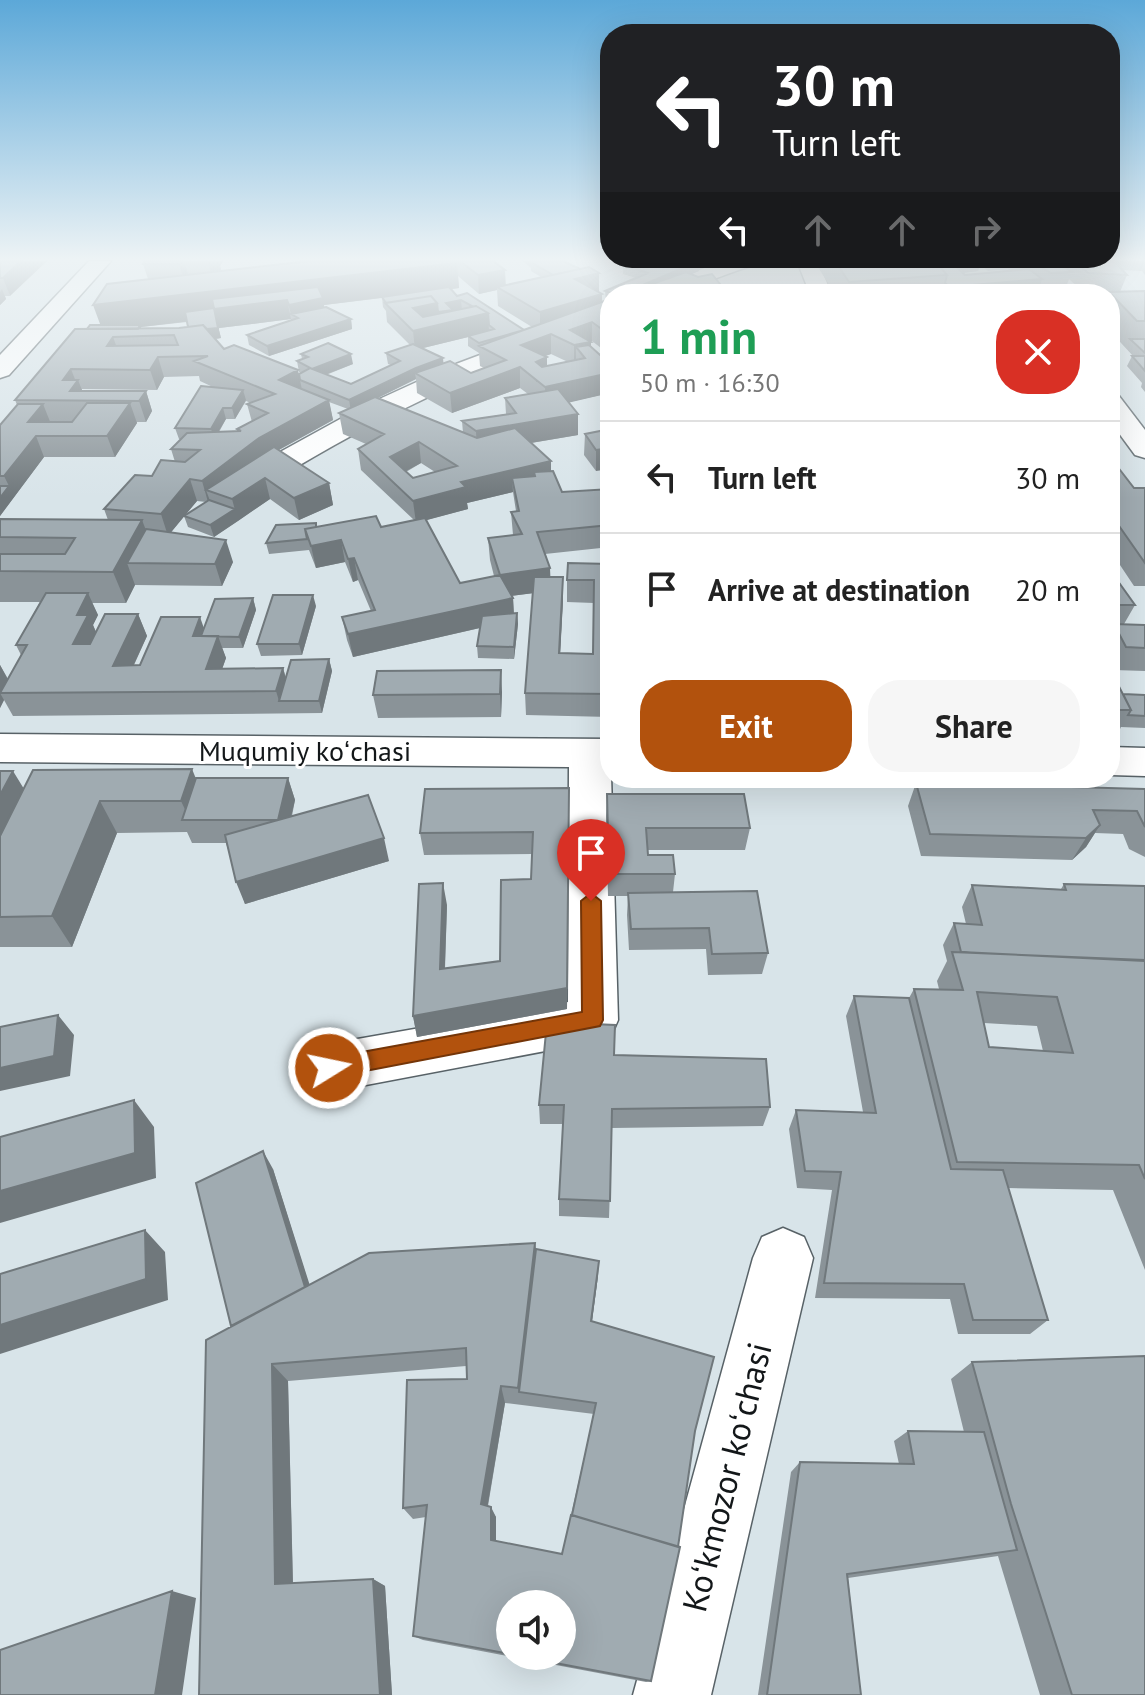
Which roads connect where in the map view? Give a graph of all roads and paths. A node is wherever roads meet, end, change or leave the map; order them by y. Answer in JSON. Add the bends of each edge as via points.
{"nodes":[{"id":1,"x":28,"y":340,"type":"edge"},
{"id":2,"x":537,"y":340,"type":"edge"},
{"id":3,"x":0,"y":370,"type":"edge"},
{"id":4,"x":1120,"y":415,"type":"edge"},
{"id":5,"x":1145,"y":449,"type":"edge"},
{"id":6,"x":219,"y":505,"type":"edge"},
{"id":7,"x":0,"y":748,"type":"edge"},
{"id":8,"x":599,"y":752,"type":"edge"},
{"id":9,"x":1120,"y":761,"type":"edge"},
{"id":10,"x":1145,"y":762,"type":"edge"},
{"id":11,"x":329,"y":1068,"type":"dead end"},
{"id":12,"x":783,"y":1258,"type":"dead end"},
{"id":13,"x":672,"y":1695,"type":"edge"}],
"edges":[{"from":1,"to":3,"type":"street"},
{"from":2,"to":6,"type":"street","via":[[398,398],[280,462]]},
{"from":4,"to":5,"type":"street"},
{"from":7,"to":8,"type":"street","name":"Muqumiy koʻchasi"},
{"from":8,"to":11,"type":"street","via":[[593,1020]]},
{"from":9,"to":10,"type":"street"},
{"from":12,"to":13,"type":"street","name":"Koʻkmozor koʻchasi"}]}
